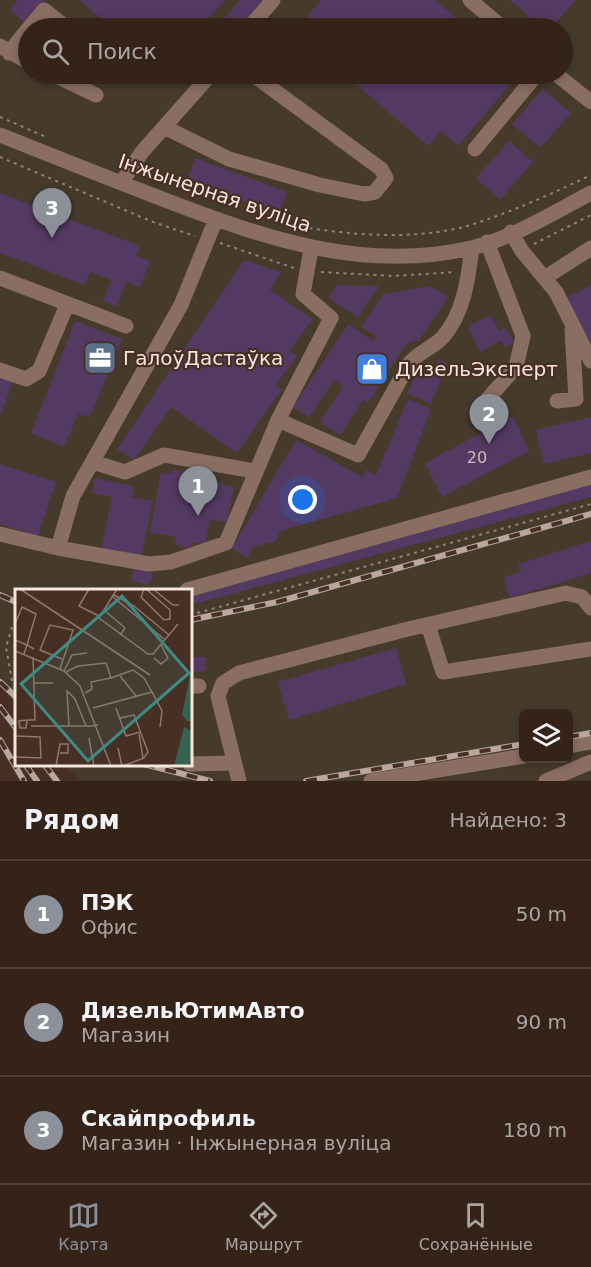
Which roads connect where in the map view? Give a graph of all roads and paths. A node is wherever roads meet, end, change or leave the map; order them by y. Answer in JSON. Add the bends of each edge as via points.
{"nodes":[{"id":1,"x":273,"y":0,"type":"edge"},
{"id":2,"x":470,"y":0,"type":"edge"},
{"id":3,"x":38,"y":18,"type":"edge"},
{"id":4,"x":54,"y":18,"type":"edge"},
{"id":5,"x":258,"y":18,"type":"edge"},
{"id":6,"x":491,"y":18,"type":"edge"},
{"id":7,"x":18,"y":38,"type":"edge"},
{"id":8,"x":4,"y":49,"type":"edge"},
{"id":9,"x":18,"y":57,"type":"edge"},
{"id":10,"x":73,"y":84,"type":"edge"},
{"id":11,"x":202,"y":84,"type":"edge"},
{"id":12,"x":266,"y":84,"type":"edge"},
{"id":13,"x":529,"y":84,"type":"edge"},
{"id":14,"x":568,"y":84,"type":"edge"},
{"id":15,"x":96,"y":95,"type":"dead end"},
{"id":16,"x":591,"y":102,"type":"edge"},
{"id":17,"x":0,"y":117,"type":"edge"},
{"id":18,"x":164,"y":128,"type":"junction"},
{"id":19,"x":0,"y":135,"type":"edge"},
{"id":20,"x":54,"y":140,"type":"dead end"},
{"id":21,"x":475,"y":149,"type":"dead end"},
{"id":22,"x":591,"y":175,"type":"edge"},
{"id":23,"x":121,"y":183,"type":"junction"},
{"id":24,"x":591,"y":194,"type":"edge"},
{"id":25,"x":216,"y":219,"type":"junction"},
{"id":26,"x":276,"y":222,"type":"dead end"},
{"id":27,"x":512,"y":232,"type":"junction"},
{"id":28,"x":479,"y":245,"type":"junction"},
{"id":29,"x":591,"y":248,"type":"edge"},
{"id":30,"x":311,"y":249,"type":"junction"},
{"id":31,"x":546,"y":277,"type":"junction"},
{"id":32,"x":0,"y":278,"type":"edge"},
{"id":33,"x":67,"y":305,"type":"junction"},
{"id":34,"x":572,"y":323,"type":"junction"},
{"id":35,"x":126,"y":326,"type":"dead end"},
{"id":36,"x":591,"y":361,"type":"edge"},
{"id":37,"x":0,"y":370,"type":"edge"},
{"id":38,"x":557,"y":401,"type":"dead end"},
{"id":39,"x":477,"y":411,"type":"dead end"},
{"id":40,"x":278,"y":420,"type":"junction"},
{"id":41,"x":93,"y":462,"type":"junction"},
{"id":42,"x":254,"y":471,"type":"junction"},
{"id":43,"x":591,"y":477,"type":"edge"},
{"id":44,"x":591,"y":504,"type":"edge"},
{"id":45,"x":0,"y":534,"type":"edge"},
{"id":46,"x":58,"y":548,"type":"junction"},
{"id":47,"x":192,"y":590,"type":"edge"},
{"id":48,"x":590,"y":605,"type":"edge"},
{"id":49,"x":192,"y":614,"type":"edge"},
{"id":50,"x":15,"y":623,"type":"edge"},
{"id":51,"x":428,"y":625,"type":"junction"},
{"id":52,"x":591,"y":649,"type":"edge"},
{"id":53,"x":12,"y":681,"type":"dead end"},
{"id":54,"x":591,"y":742,"type":"edge"},
{"id":55,"x":573,"y":745,"type":"edge"},
{"id":56,"x":519,"y":757,"type":"edge"},
{"id":57,"x":591,"y":762,"type":"edge"},
{"id":58,"x":234,"y":763,"type":"junction"},
{"id":59,"x":192,"y":764,"type":"edge"},
{"id":60,"x":239,"y":781,"type":"edge"},
{"id":61,"x":371,"y":781,"type":"edge"},
{"id":62,"x":546,"y":781,"type":"edge"}],
"edges":[{"from":1,"to":5,"type":"street"},
{"from":2,"to":6,"type":"street"},
{"from":3,"to":4,"type":"street","via":[[44,10]]},
{"from":7,"to":8,"type":"street"},
{"from":8,"to":9,"type":"street"},
{"from":10,"to":15,"type":"street"},
{"from":11,"to":18,"type":"street"},
{"from":12,"to":18,"type":"street","via":[[381,168],[386,178],[375,192],[363,194],[229,159]]},
{"from":13,"to":21,"type":"street"},
{"from":14,"to":16,"type":"street"},
{"from":17,"to":20,"type":"path"},
{"from":18,"to":23,"type":"street"},
{"from":19,"to":23,"type":"street","name":"Інжынерная вуліца"},
{"from":22,"to":26,"type":"path","via":[[525,206],[465,226],[431,232],[334,233]]},
{"from":23,"to":25,"type":"street","name":"Інжынерная вуліца"},
{"from":24,"to":27,"type":"street","name":"Інжынерная вуліца"},
{"from":25,"to":30,"type":"street","name":"Інжынерная вуліца"},
{"from":25,"to":41,"type":"street","via":[[181,305]]},
{"from":27,"to":28,"type":"street","name":"Інжынерная вуліца"},
{"from":27,"to":31,"type":"street","via":[[522,251]]},
{"from":28,"to":30,"type":"street","name":"Інжынерная вуліца","via":[[426,254],[376,255]]},
{"from":28,"to":39,"type":"street","via":[[523,336],[516,367]]},
{"from":28,"to":40,"type":"street","via":[[453,324],[409,364],[358,455]]},
{"from":29,"to":31,"type":"street"},
{"from":30,"to":40,"type":"street","via":[[303,294],[331,318]]},
{"from":31,"to":34,"type":"street"},
{"from":32,"to":33,"type":"street"},
{"from":33,"to":35,"type":"street"},
{"from":33,"to":37,"type":"street","via":[[39,370],[26,379]]},
{"from":34,"to":36,"type":"street"},
{"from":34,"to":38,"type":"street","via":[[576,399]]},
{"from":40,"to":42,"type":"street"},
{"from":41,"to":42,"type":"street","via":[[124,472],[164,455]]},
{"from":41,"to":46,"type":"street","via":[[73,496]]},
{"from":42,"to":46,"type":"street","via":[[226,543],[171,562],[148,564]]},
{"from":43,"to":47,"type":"street"},
{"from":44,"to":49,"type":"path"},
{"from":45,"to":46,"type":"street"},
{"from":48,"to":51,"type":"street","via":[[582,597],[566,594]]},
{"from":50,"to":53,"type":"path","via":[[6,647]]},
{"from":51,"to":52,"type":"street","via":[[443,672]]},
{"from":51,"to":58,"type":"street","via":[[239,673],[223,683],[218,696]]},
{"from":54,"to":55,"type":"street"},
{"from":56,"to":61,"type":"street"},
{"from":57,"to":62,"type":"street"},
{"from":58,"to":59,"type":"street"},
{"from":58,"to":60,"type":"street"}]}
